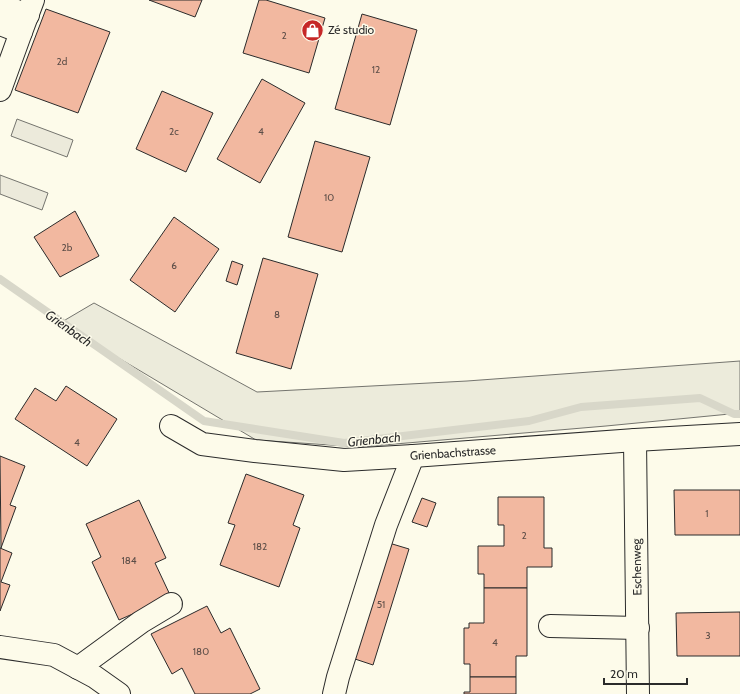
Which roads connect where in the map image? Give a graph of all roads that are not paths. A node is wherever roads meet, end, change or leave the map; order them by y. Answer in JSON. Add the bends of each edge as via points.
{"nodes":[{"id":1,"x":0,"y":5,"type":"edge"},
{"id":2,"x":27,"y":15,"type":"edge"},
{"id":3,"x":0,"y":24,"type":"edge"},
{"id":4,"x":0,"y":90,"type":"edge"},
{"id":5,"x":171,"y":426,"type":"dead end"},
{"id":6,"x":740,"y":434,"type":"edge"},
{"id":7,"x":635,"y":440,"type":"junction"},
{"id":8,"x":414,"y":456,"type":"junction"},
{"id":9,"x":171,"y":604,"type":"dead end"},
{"id":10,"x":550,"y":626,"type":"dead end"},
{"id":11,"x":638,"y":628,"type":"junction"},
{"id":12,"x":0,"y":646,"type":"edge"},
{"id":13,"x":78,"y":668,"type":"junction"},
{"id":14,"x":119,"y":694,"type":"edge"},
{"id":15,"x":334,"y":694,"type":"edge"},
{"id":16,"x":638,"y":694,"type":"edge"}],
"edges":[{"from":1,"to":2,"type":"street"},
{"from":2,"to":3,"type":"street"},
{"from":2,"to":4,"type":"street"},
{"from":5,"to":8,"type":"street","name":"Grienbachstrasse","via":[[202,444],[255,451],[344,460]]},
{"from":6,"to":7,"type":"street","name":"Grienbachstrasse"},
{"from":7,"to":8,"type":"street","name":"Grienbachstrasse"},
{"from":7,"to":11,"type":"street","name":"Eschenweg"},
{"from":8,"to":15,"type":"street","via":[[386,525]]},
{"from":9,"to":13,"type":"street","via":[[141,622]]},
{"from":10,"to":11,"type":"street"},
{"from":11,"to":16,"type":"street","name":"Eschenweg"},
{"from":12,"to":13,"type":"street","via":[[54,655]]},
{"from":13,"to":14,"type":"street"}]}
